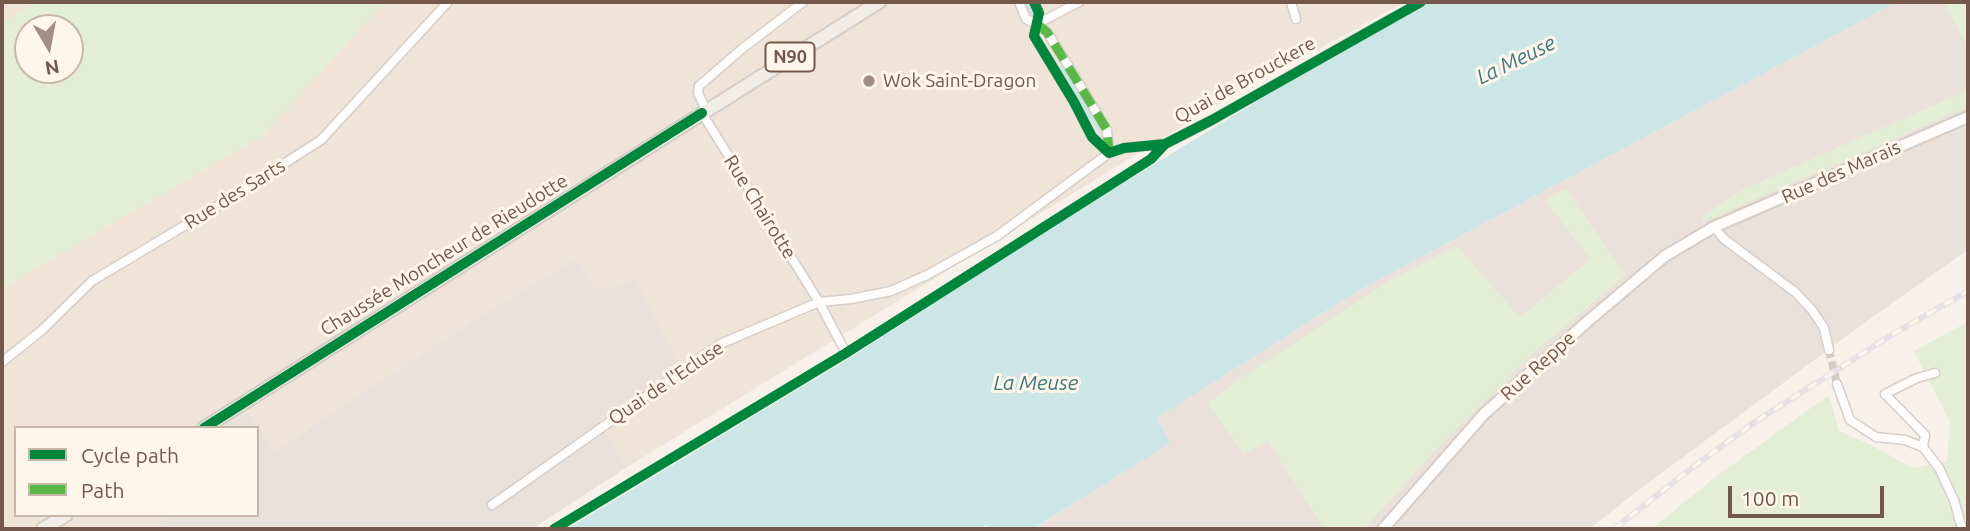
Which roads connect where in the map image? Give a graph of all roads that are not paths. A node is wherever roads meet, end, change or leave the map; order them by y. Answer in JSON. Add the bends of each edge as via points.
{"nodes":[{"id":1,"x":448,"y":2,"type":"edge"},
{"id":2,"x":803,"y":2,"type":"edge"},
{"id":3,"x":879,"y":2,"type":"edge"},
{"id":4,"x":1019,"y":2,"type":"edge"},
{"id":5,"x":1034,"y":2,"type":"edge"},
{"id":6,"x":1079,"y":2,"type":"edge"},
{"id":7,"x":1291,"y":2,"type":"edge"},
{"id":8,"x":1392,"y":18,"type":"dead end"},
{"id":9,"x":1296,"y":19,"type":"dead end"},
{"id":10,"x":1037,"y":24,"type":"junction"},
{"id":11,"x":704,"y":111,"type":"junction"},
{"id":12,"x":1968,"y":117,"type":"edge"},
{"id":13,"x":1109,"y":153,"type":"junction"},
{"id":14,"x":1714,"y":227,"type":"junction"},
{"id":15,"x":819,"y":302,"type":"junction"},
{"id":16,"x":1829,"y":350,"type":"tunnel mouth"},
{"id":17,"x":846,"y":353,"type":"dead end"},
{"id":18,"x":2,"y":362,"type":"edge"},
{"id":19,"x":1936,"y":373,"type":"dead end"},
{"id":20,"x":1837,"y":384,"type":"tunnel mouth"},
{"id":21,"x":207,"y":426,"type":"edge"},
{"id":22,"x":1923,"y":447,"type":"junction"},
{"id":23,"x":492,"y":505,"type":"dead end"},
{"id":24,"x":62,"y":517,"type":"edge"},
{"id":25,"x":43,"y":529,"type":"edge"},
{"id":26,"x":1383,"y":529,"type":"edge"},
{"id":27,"x":1962,"y":529,"type":"edge"}],
"edges":[{"from":1,"to":18,"type":"street","name":"Rue des Sarts","via":[[321,140],[92,281]]},
{"from":2,"to":11,"type":"street","via":[[699,86]]},
{"from":3,"to":11,"type":"main road","number":"N90"},
{"from":4,"to":10,"type":"street","via":[[1026,19]]},
{"from":5,"to":10,"type":"street"},
{"from":6,"to":10,"type":"street"},
{"from":7,"to":9,"type":"street"},
{"from":8,"to":13,"type":"street","name":"Quai de Brouckere","via":[[1165,144]]},
{"from":10,"to":13,"type":"street","via":[[1047,32],[1107,130]]},
{"from":10,"to":13,"type":"street","via":[[1034,36],[1092,137]]},
{"from":11,"to":15,"type":"street","name":"Rue Chairotte"},
{"from":11,"to":21,"type":"main road","name":"Chaussée Moncheur de Rieudotte","number":"N90"},
{"from":12,"to":14,"type":"main road","name":"Rue des Marais"},
{"from":13,"to":15,"type":"street","name":"Quai de l'Ecluse","via":[[997,236],[928,275],[891,291]]},
{"from":14,"to":16,"type":"street","via":[[1812,310],[1824,328]]},
{"from":14,"to":26,"type":"main road","name":"Rue Reppe","via":[[1665,256],[1484,414]]},
{"from":15,"to":17,"type":"street","name":"Rue Chairotte"},
{"from":15,"to":23,"type":"street","name":"Quai de l'Ecluse","via":[[720,344]]},
{"from":19,"to":22,"type":"street","via":[[1885,394],[1925,435]]},
{"from":20,"to":22,"type":"street","via":[[1850,420],[1876,437]]},
{"from":22,"to":27,"type":"street","via":[[1939,468]]},
{"from":24,"to":25,"type":"main road"}]}
